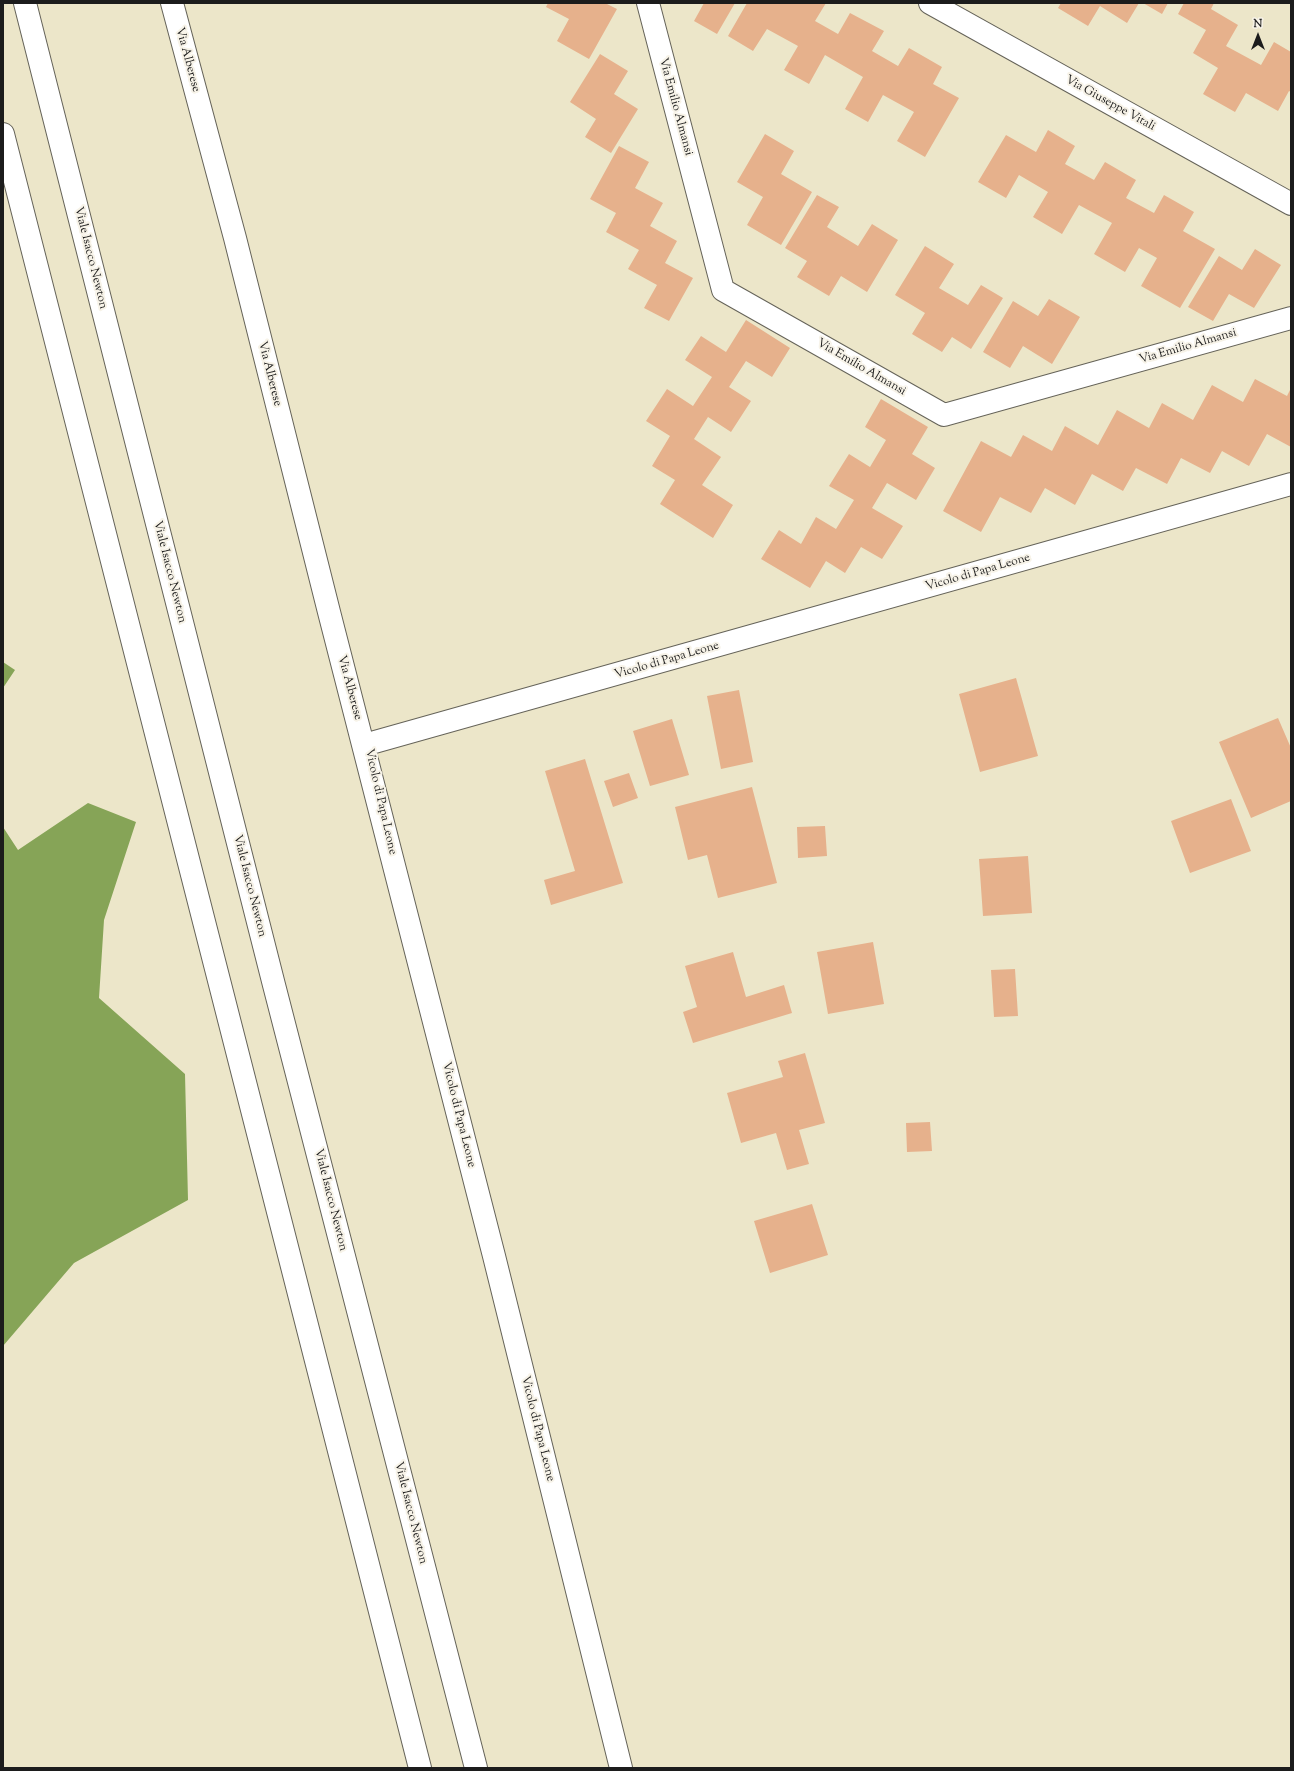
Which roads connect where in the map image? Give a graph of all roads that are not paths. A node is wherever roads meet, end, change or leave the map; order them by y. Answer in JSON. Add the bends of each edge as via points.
{"nodes":[{"id":1,"x":25,"y":3,"type":"edge"},
{"id":2,"x":172,"y":3,"type":"edge"},
{"id":3,"x":648,"y":3,"type":"edge"},
{"id":4,"x":930,"y":3,"type":"edge"},
{"id":5,"x":3,"y":134,"type":"edge"},
{"id":6,"x":1291,"y":204,"type":"edge"},
{"id":7,"x":1291,"y":318,"type":"edge"},
{"id":8,"x":1291,"y":484,"type":"edge"},
{"id":9,"x":364,"y":745,"type":"junction"},
{"id":10,"x":420,"y":1768,"type":"edge"},
{"id":11,"x":476,"y":1768,"type":"edge"},
{"id":12,"x":621,"y":1768,"type":"edge"}],
"edges":[{"from":1,"to":11,"type":"main road","name":"Viale Isacco Newton"},
{"from":2,"to":9,"type":"main road","name":"Via Alberese","via":[[235,238]]},
{"from":3,"to":7,"type":"main road","name":"Via Emilio Almansi","via":[[723,290],[944,415]]},
{"from":4,"to":6,"type":"main road","name":"Via Giuseppe Vitali"},
{"from":5,"to":10,"type":"main road"},
{"from":8,"to":9,"type":"main road","name":"Vicolo di Papa Leone"},
{"from":9,"to":12,"type":"main road","name":"Vicolo di Papa Leone"}]}
